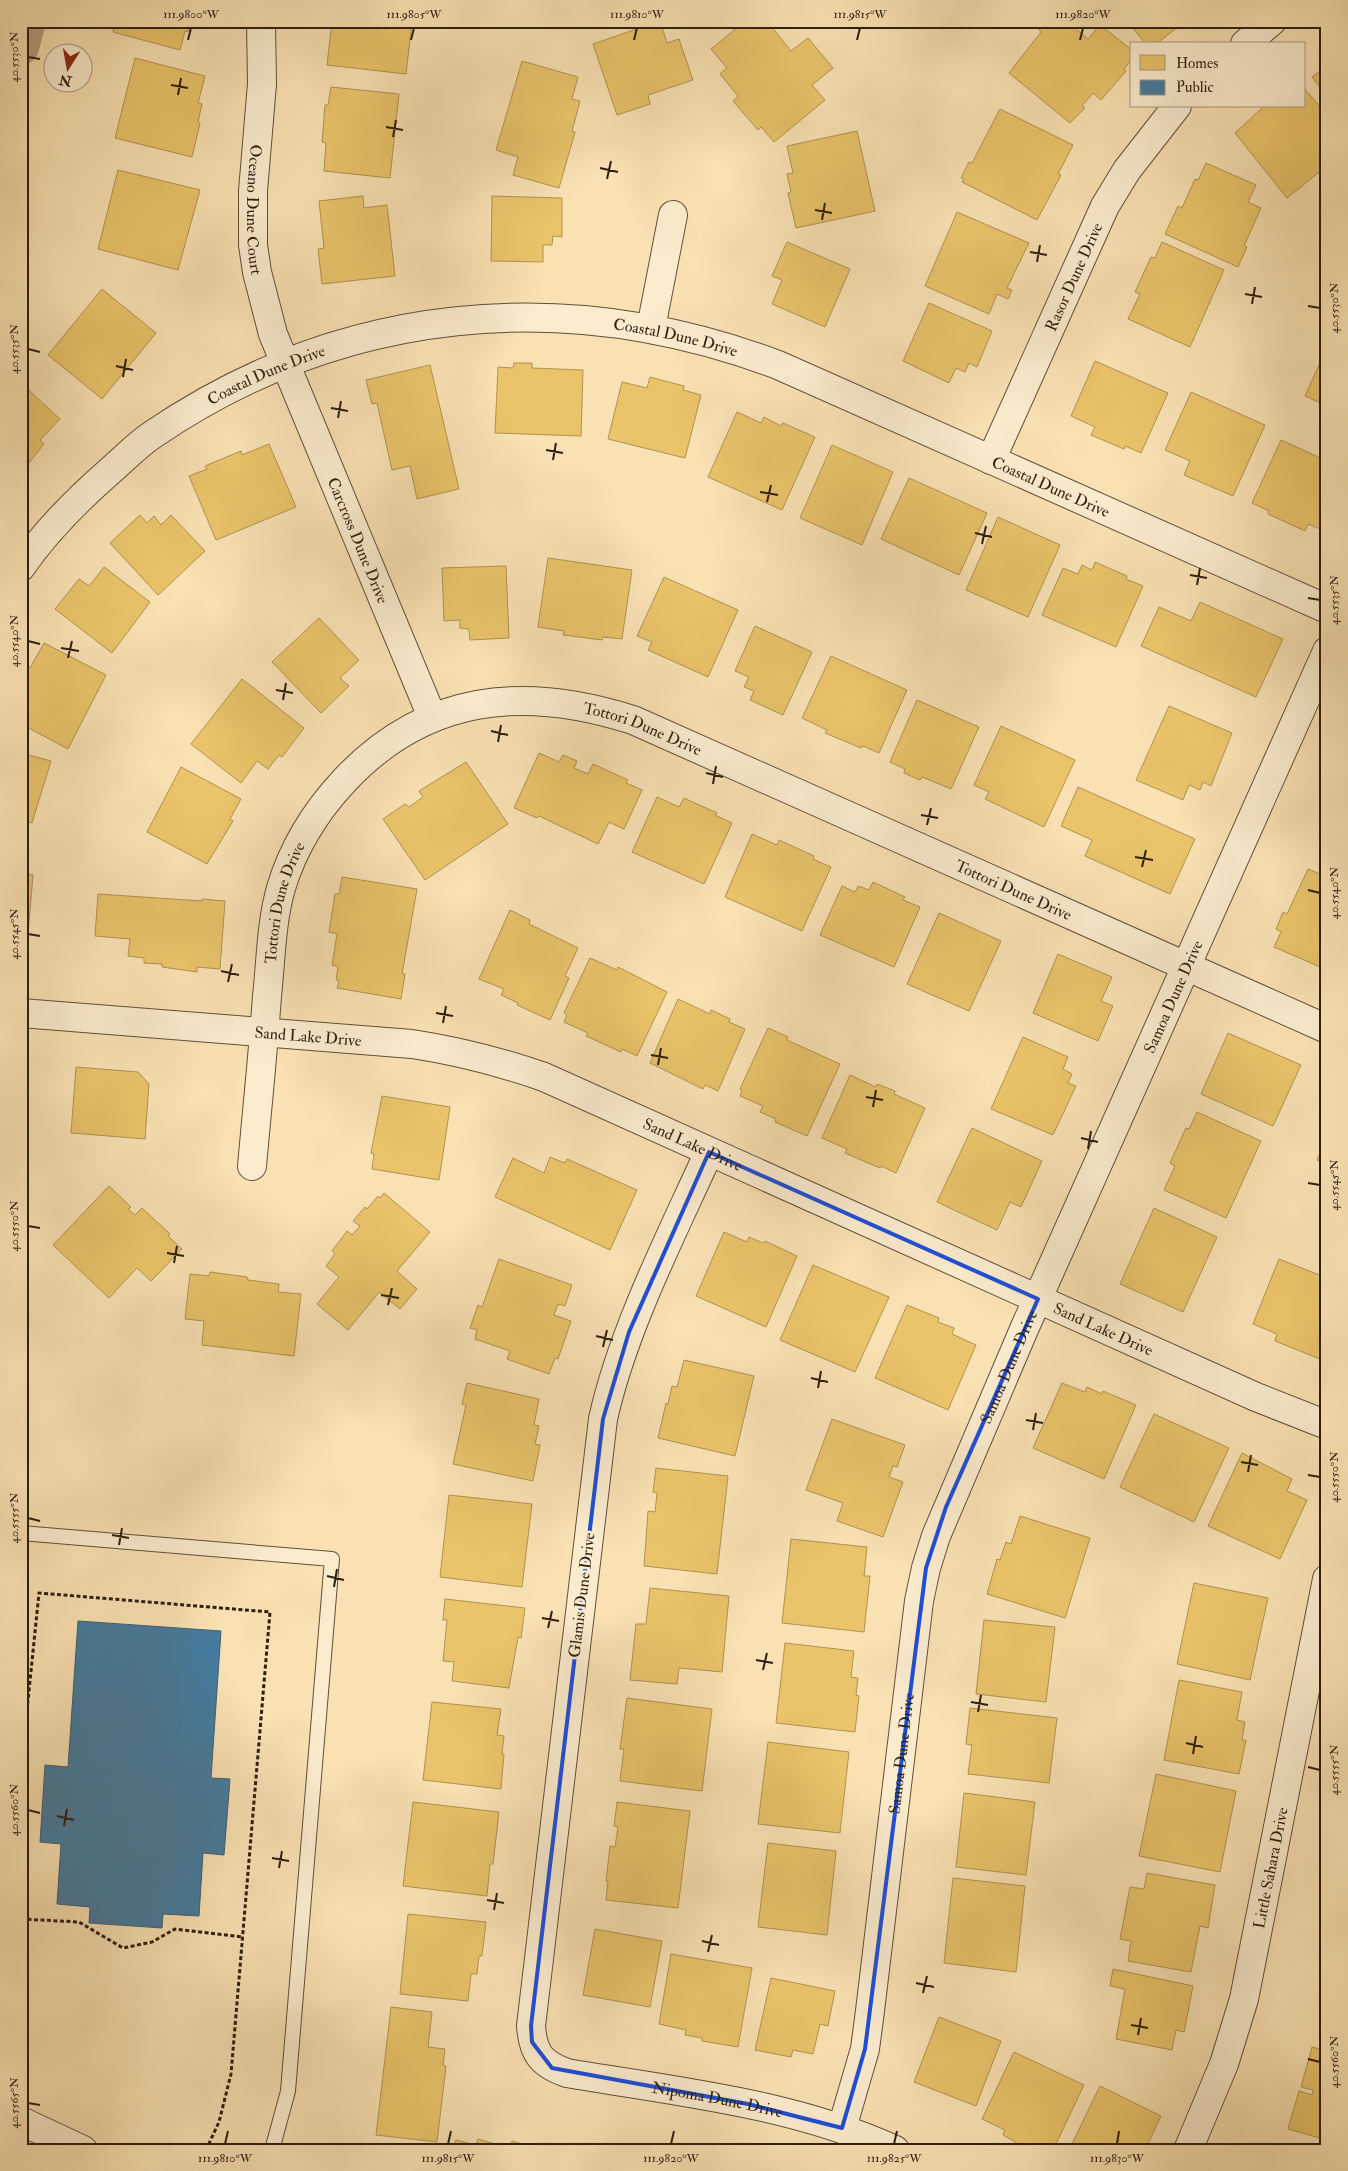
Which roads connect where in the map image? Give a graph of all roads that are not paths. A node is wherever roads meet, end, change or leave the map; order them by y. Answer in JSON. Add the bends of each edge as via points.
{"nodes":[{"id":1,"x":261,"y":21,"type":"edge"},
{"id":2,"x":1272,"y":21,"type":"edge"},
{"id":3,"x":1247,"y":42,"type":"edge"},
{"id":4,"x":1175,"y":108,"type":"edge"},
{"id":5,"x":673,"y":215,"type":"dead end"},
{"id":6,"x":651,"y":328,"type":"junction"},
{"id":7,"x":285,"y":362,"type":"junction"},
{"id":8,"x":991,"y":460,"type":"junction"},
{"id":9,"x":21,"y":568,"type":"edge"},
{"id":10,"x":1327,"y":609,"type":"edge"},
{"id":11,"x":1327,"y":650,"type":"edge"},
{"id":12,"x":432,"y":717,"type":"junction"},
{"id":13,"x":1186,"y":967,"type":"junction"},
{"id":14,"x":21,"y":1013,"type":"edge"},
{"id":15,"x":1327,"y":1029,"type":"edge"},
{"id":16,"x":264,"y":1032,"type":"junction"},
{"id":17,"x":709,"y":1152,"type":"junction"},
{"id":18,"x":252,"y":1166,"type":"dead end"},
{"id":19,"x":1038,"y":1299,"type":"junction"},
{"id":20,"x":1327,"y":1425,"type":"edge"},
{"id":21,"x":21,"y":1533,"type":"edge"},
{"id":22,"x":1327,"y":1579,"type":"edge"},
{"id":23,"x":540,"y":2057,"type":"joint"},
{"id":24,"x":21,"y":2120,"type":"edge"},
{"id":25,"x":842,"y":2128,"type":"junction"},
{"id":26,"x":83,"y":2150,"type":"edge"},
{"id":27,"x":272,"y":2150,"type":"edge"},
{"id":28,"x":896,"y":2150,"type":"edge"},
{"id":29,"x":1188,"y":2150,"type":"edge"}],
"edges":[{"from":1,"to":7,"type":"street","name":"Oceano Dune Court","via":[[262,84],[253,191],[253,244],[264,302]]},
{"from":2,"to":3,"type":"street"},
{"from":4,"to":8,"type":"street","name":"Rasor Dune Drive","via":[[1137,156],[1105,206]]},
{"from":5,"to":6,"type":"street"},
{"from":6,"to":7,"type":"street","name":"Coastal Dune Drive","via":[[595,320],[480,318],[366,337]]},
{"from":6,"to":8,"type":"street","name":"Coastal Dune Drive","via":[[737,350],[778,365]]},
{"from":7,"to":9,"type":"street","name":"Coastal Dune Drive","via":[[216,396],[150,436],[87,492]]},
{"from":7,"to":12,"type":"street","name":"Carcross Dune Drive"},
{"from":8,"to":10,"type":"street","name":"Coastal Dune Drive"},
{"from":11,"to":13,"type":"street","name":"Samoa Dune Drive"},
{"from":12,"to":13,"type":"street","name":"Tottori Dune Drive","via":[[465,708],[532,701],[567,703],[633,720]]},
{"from":12,"to":16,"type":"street","name":"Tottori Dune Drive","via":[[406,729],[369,757],[330,797],[308,828],[289,865],[276,913]]},
{"from":13,"to":15,"type":"street","name":"Tottori Dune Drive"},
{"from":13,"to":19,"type":"street","name":"Samoa Dune Drive"},
{"from":14,"to":16,"type":"street","name":"Sand Lake Drive"},
{"from":16,"to":17,"type":"street","name":"Sand Lake Drive","via":[[412,1044],[479,1056],[544,1077]]},
{"from":16,"to":18,"type":"street","name":"Tottori Dune Drive"},
{"from":17,"to":19,"type":"street","name":"Sand Lake Drive"},
{"from":17,"to":23,"type":"street","name":"Glamis Dune Drive","via":[[629,1332],[602,1419],[531,2026],[532,2042]]},
{"from":19,"to":20,"type":"street","name":"Sand Lake Drive","via":[[1256,1397]]},
{"from":19,"to":25,"type":"street","name":"Samoa Dune Drive","via":[[946,1507],[926,1568],[919,1602],[866,2040]]},
{"from":21,"to":27,"type":"lane","via":[[332,1559],[288,2091]]},
{"from":22,"to":29,"type":"street","name":"Little Sahara Drive","via":[[1244,1999],[1224,2064]]},
{"from":23,"to":25,"type":"street","name":"Nipoma Dune Drive","via":[[552,2068],[567,2073],[748,2104]]},
{"from":24,"to":26,"type":"street"},
{"from":25,"to":28,"type":"street","name":"Nipoma Dune Drive"}]}
